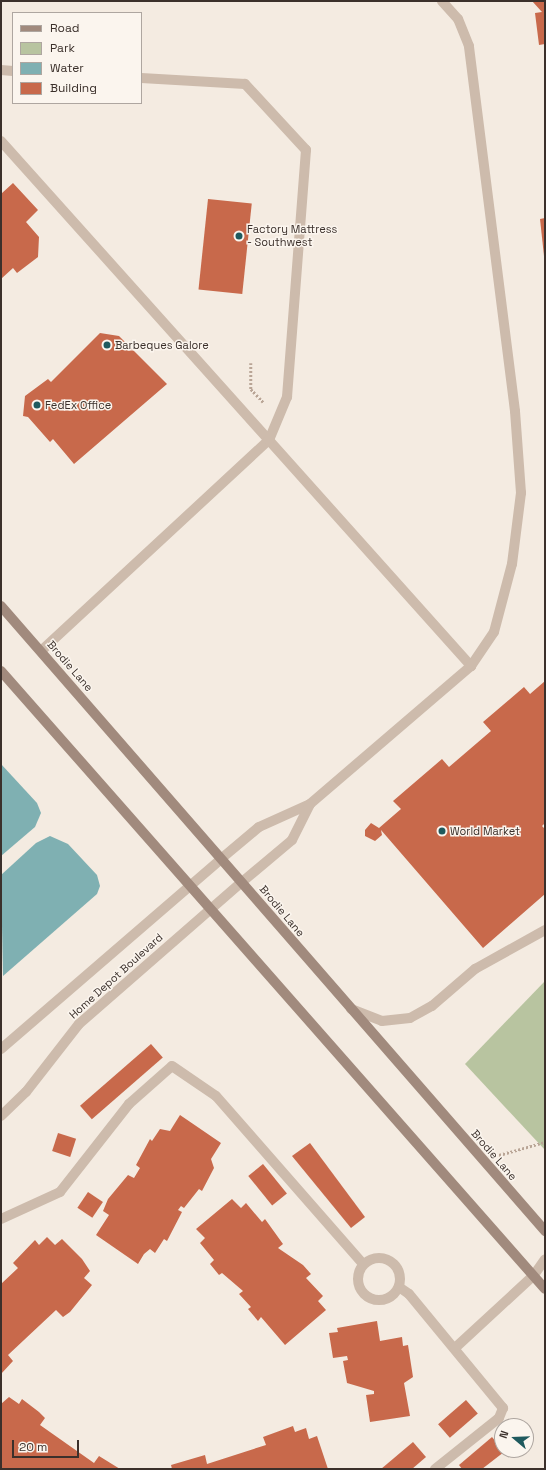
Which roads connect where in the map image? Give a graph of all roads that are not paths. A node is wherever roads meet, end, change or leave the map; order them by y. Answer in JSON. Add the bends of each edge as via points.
{"nodes":[{"id":1,"x":442,"y":1,"type":"edge"},
{"id":2,"x":1,"y":70,"type":"edge"},
{"id":3,"x":12,"y":71,"type":"edge"},
{"id":4,"x":142,"y":78,"type":"edge"},
{"id":5,"x":1,"y":141,"type":"edge"},
{"id":6,"x":269,"y":440,"type":"junction"},
{"id":7,"x":1,"y":606,"type":"edge"},
{"id":8,"x":41,"y":651,"type":"junction"},
{"id":9,"x":470,"y":666,"type":"junction"},
{"id":10,"x":1,"y":670,"type":"edge"},
{"id":11,"x":310,"y":804,"type":"junction"},
{"id":12,"x":222,"y":858,"type":"junction"},
{"id":13,"x":242,"y":882,"type":"junction"},
{"id":14,"x":190,"y":885,"type":"junction"},
{"id":15,"x":211,"y":909,"type":"junction"},
{"id":16,"x":545,"y":930,"type":"edge"},
{"id":17,"x":349,"y":1008,"type":"junction"},
{"id":18,"x":1,"y":1049,"type":"edge"},
{"id":19,"x":1,"y":1116,"type":"edge"},
{"id":20,"x":1,"y":1219,"type":"edge"},
{"id":21,"x":545,"y":1231,"type":"edge"},
{"id":22,"x":545,"y":1259,"type":"edge"},
{"id":23,"x":363,"y":1264,"type":"junction"},
{"id":24,"x":545,"y":1272,"type":"edge"},
{"id":25,"x":534,"y":1276,"type":"junction"},
{"id":26,"x":399,"y":1288,"type":"junction"},
{"id":27,"x":545,"y":1289,"type":"edge"},
{"id":28,"x":455,"y":1348,"type":"junction"},
{"id":29,"x":435,"y":1469,"type":"edge"}],
"edges":[{"from":1,"to":9,"type":"street","via":[[458,19],[469,46],[515,412],[521,493],[512,564],[494,632]]},
{"from":2,"to":3,"type":"street"},
{"from":4,"to":6,"type":"street","via":[[245,84],[306,150],[287,397]]},
{"from":5,"to":6,"type":"street"},
{"from":6,"to":8,"type":"street"},
{"from":6,"to":9,"type":"street"},
{"from":7,"to":8,"type":"main road","name":"Brodie Lane"},
{"from":8,"to":12,"type":"main road","name":"Brodie Lane"},
{"from":9,"to":11,"type":"street"},
{"from":10,"to":14,"type":"main road"},
{"from":11,"to":12,"type":"street","name":"Home Depot Boulevard","via":[[259,826]]},
{"from":11,"to":13,"type":"street","name":"Home Depot Boulevard","via":[[292,840]]},
{"from":12,"to":13,"type":"main road","name":"Brodie Lane"},
{"from":12,"to":14,"type":"street","name":"Home Depot Boulevard"},
{"from":13,"to":15,"type":"street","name":"Home Depot Boulevard"},
{"from":13,"to":17,"type":"main road","name":"Brodie Lane"},
{"from":14,"to":15,"type":"main road"},
{"from":14,"to":18,"type":"street","name":"Home Depot Boulevard"},
{"from":15,"to":19,"type":"street","name":"Home Depot Boulevard","via":[[79,1024],[26,1092]]},
{"from":15,"to":25,"type":"main road"},
{"from":16,"to":17,"type":"street","via":[[475,969],[432,1006],[410,1018],[382,1021]]},
{"from":17,"to":21,"type":"main road","name":"Brodie Lane"},
{"from":20,"to":23,"type":"street","via":[[60,1192],[129,1104],[172,1066],[216,1096]]},
{"from":22,"to":25,"type":"street"},
{"from":23,"to":26,"type":"street","via":[[379,1257],[392,1261],[400,1273]]},
{"from":23,"to":26,"type":"street","via":[[358,1282],[370,1298],[390,1298]]},
{"from":24,"to":25,"type":"street"},
{"from":25,"to":27,"type":"main road"},
{"from":25,"to":28,"type":"street"},
{"from":26,"to":28,"type":"street","via":[[409,1294]]},
{"from":28,"to":29,"type":"street","via":[[503,1408],[498,1418]]}]}
